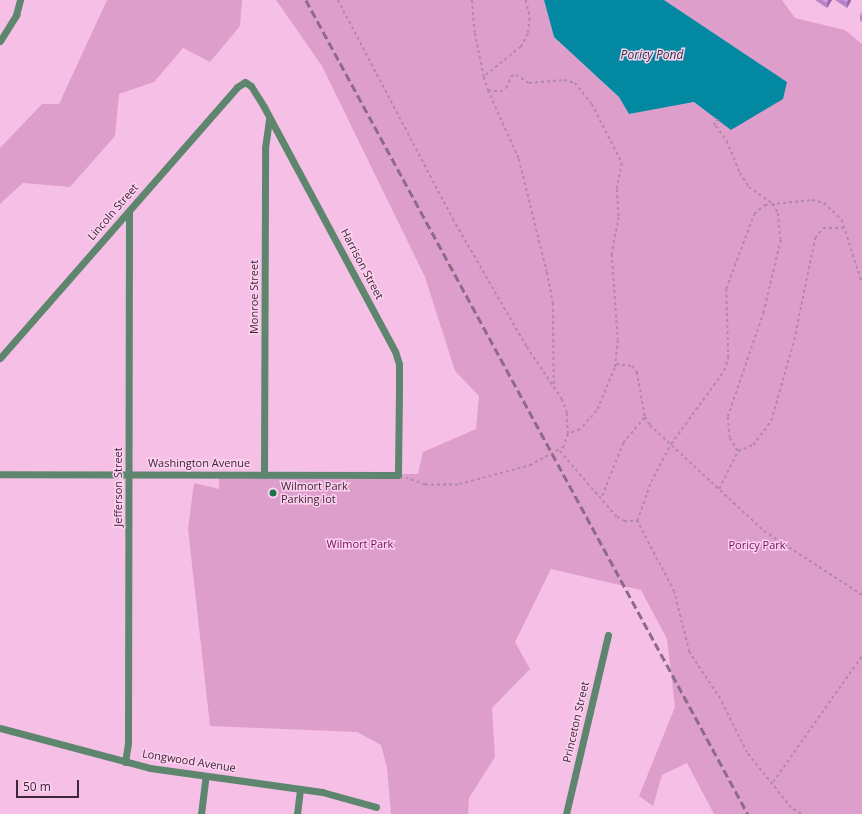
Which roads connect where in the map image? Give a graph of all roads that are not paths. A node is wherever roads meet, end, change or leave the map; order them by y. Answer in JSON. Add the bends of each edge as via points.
{"nodes":[{"id":1,"x":20,"y":0,"type":"edge"},
{"id":2,"x":0,"y":41,"type":"edge"},
{"id":3,"x":245,"y":82,"type":"joint"},
{"id":4,"x":269,"y":120,"type":"junction"},
{"id":5,"x":129,"y":212,"type":"junction"},
{"id":6,"x":0,"y":358,"type":"edge"},
{"id":7,"x":0,"y":474,"type":"edge"},
{"id":8,"x":129,"y":474,"type":"junction"},
{"id":9,"x":264,"y":475,"type":"junction"},
{"id":10,"x":398,"y":475,"type":"joint"},
{"id":11,"x":608,"y":635,"type":"dead end"},
{"id":12,"x":0,"y":728,"type":"edge"},
{"id":13,"x":125,"y":762,"type":"junction"},
{"id":14,"x":206,"y":776,"type":"junction"},
{"id":15,"x":300,"y":789,"type":"junction"},
{"id":16,"x":376,"y":807,"type":"dead end"},
{"id":17,"x":201,"y":814,"type":"edge"},
{"id":18,"x":297,"y":814,"type":"edge"},
{"id":19,"x":566,"y":814,"type":"edge"}],
"edges":[{"from":1,"to":2,"type":"street","via":[[16,15]]},
{"from":3,"to":4,"type":"street","name":"Harrison Street","via":[[251,86]]},
{"from":3,"to":5,"type":"street","name":"Lincoln Street","via":[[237,87]]},
{"from":4,"to":9,"type":"street","name":"Monroe Street","via":[[265,148]]},
{"from":4,"to":10,"type":"street","name":"Harrison Street","via":[[398,357]]},
{"from":5,"to":6,"type":"street","name":"Lincoln Street"},
{"from":5,"to":8,"type":"street","name":"Jefferson Street"},
{"from":7,"to":8,"type":"street","name":"Washington Avenue"},
{"from":8,"to":9,"type":"street","name":"Washington Avenue"},
{"from":8,"to":13,"type":"street","name":"Jefferson Street","via":[[128,743]]},
{"from":9,"to":10,"type":"street","name":"Washington Avenue"},
{"from":11,"to":19,"type":"street","name":"Princeton Street"},
{"from":12,"to":13,"type":"street","name":"Longwood Avenue"},
{"from":13,"to":14,"type":"street","name":"Longwood Avenue"},
{"from":14,"to":15,"type":"street","name":"Longwood Avenue"},
{"from":14,"to":17,"type":"street"},
{"from":15,"to":16,"type":"street","name":"Longwood Avenue","via":[[350,798]]},
{"from":15,"to":18,"type":"street"}]}
